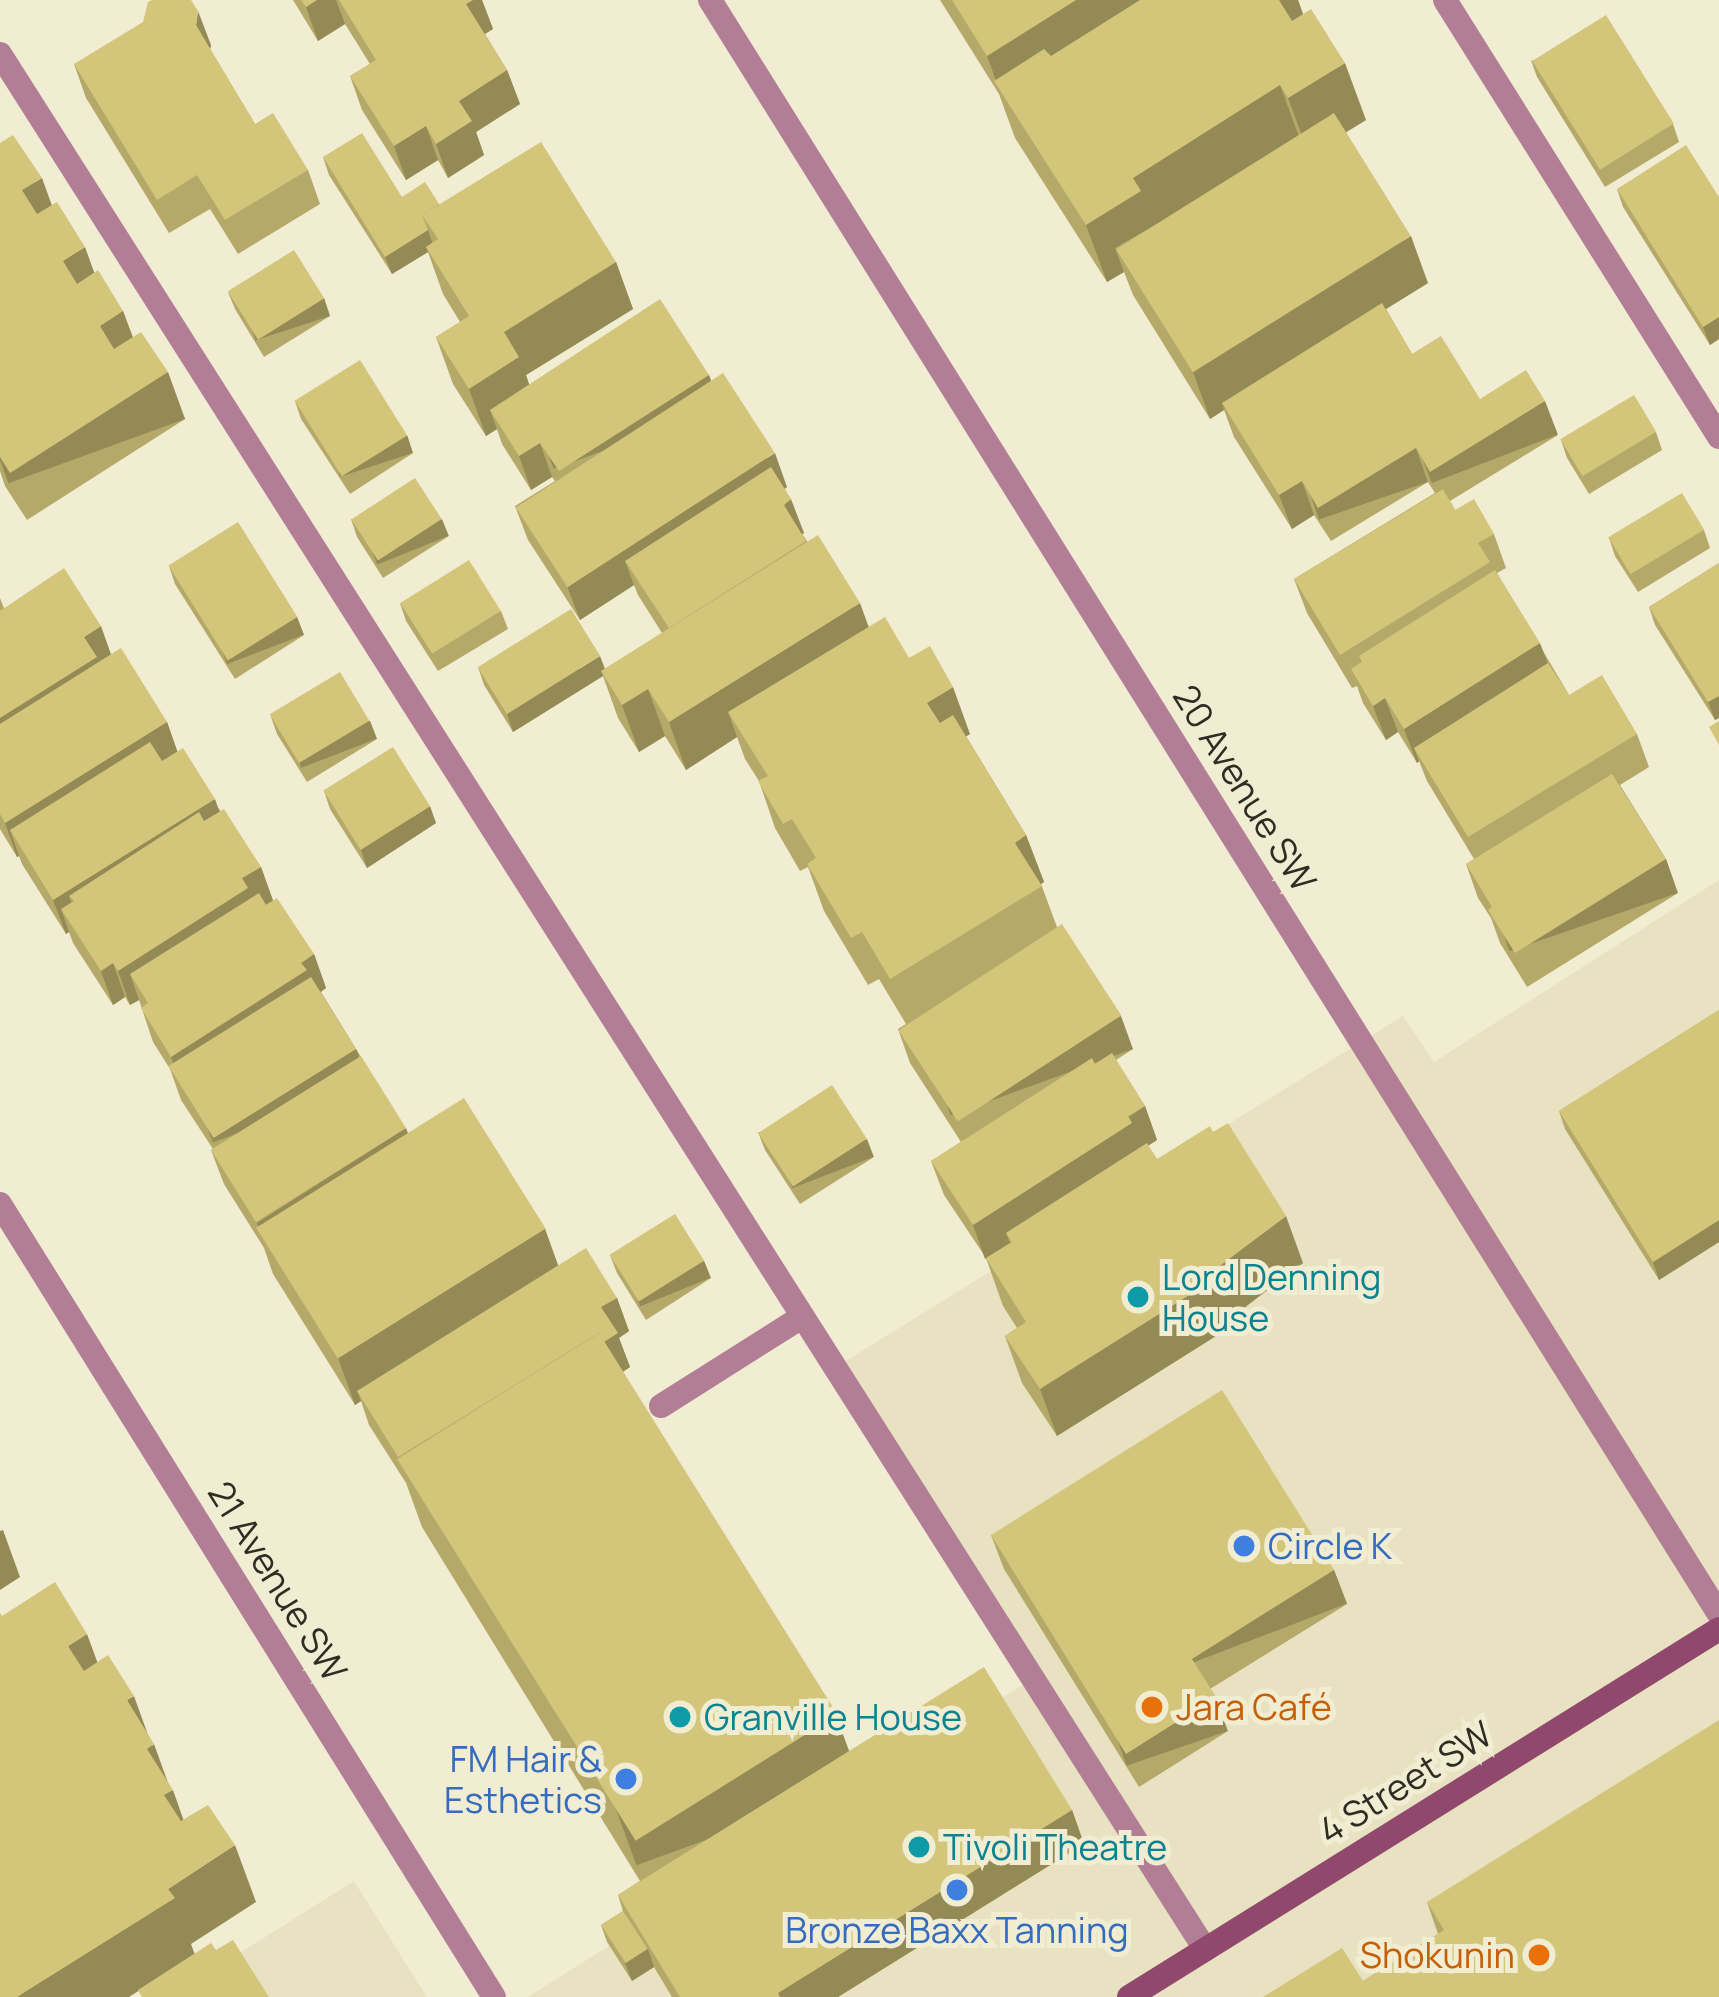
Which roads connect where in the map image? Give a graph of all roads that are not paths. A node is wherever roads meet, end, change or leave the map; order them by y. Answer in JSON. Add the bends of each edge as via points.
{"nodes":[{"id":1,"x":710,"y":0,"type":"edge"},
{"id":2,"x":1445,"y":0,"type":"edge"},
{"id":3,"x":0,"y":54,"type":"edge"},
{"id":4,"x":1719,"y":437,"type":"edge"},
{"id":5,"x":0,"y":1204,"type":"edge"},
{"id":6,"x":802,"y":1317,"type":"junction"},
{"id":7,"x":661,"y":1406,"type":"dead end"},
{"id":8,"x":1719,"y":1614,"type":"edge"},
{"id":9,"x":1719,"y":1629,"type":"edge"},
{"id":10,"x":1205,"y":1949,"type":"junction"},
{"id":11,"x":494,"y":1997,"type":"edge"},
{"id":12,"x":1129,"y":1997,"type":"edge"}],
"edges":[{"from":1,"to":8,"type":"street","name":"20 Avenue SW"},
{"from":2,"to":4,"type":"street"},
{"from":3,"to":6,"type":"street"},
{"from":5,"to":11,"type":"street","name":"21 Avenue SW"},
{"from":6,"to":7,"type":"street"},
{"from":6,"to":10,"type":"street"},
{"from":9,"to":10,"type":"main road","name":"4 Street SW"},
{"from":10,"to":12,"type":"main road","name":"4 Street SW"}]}
